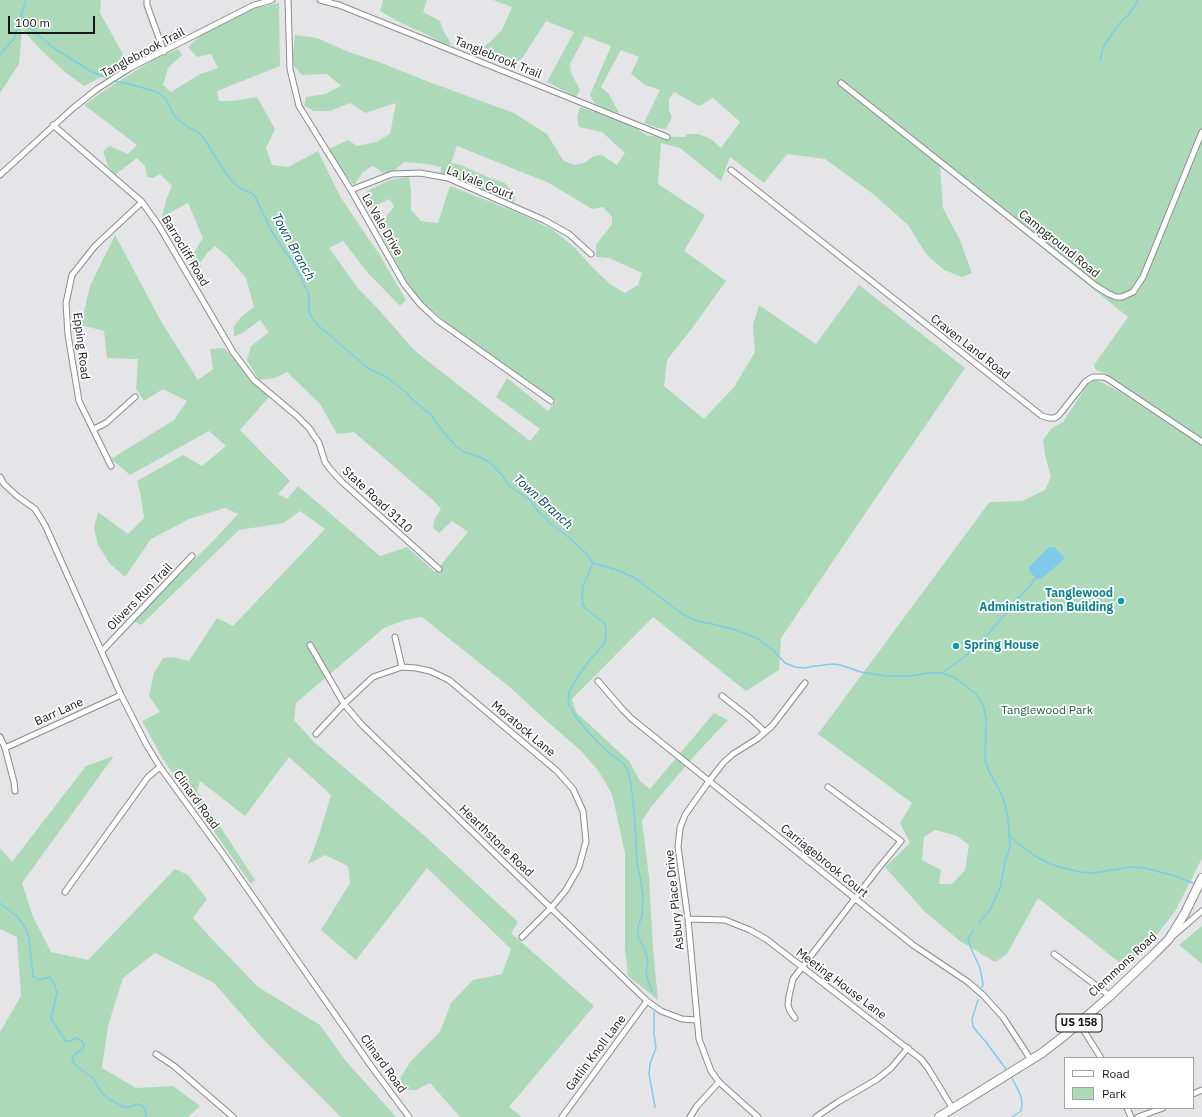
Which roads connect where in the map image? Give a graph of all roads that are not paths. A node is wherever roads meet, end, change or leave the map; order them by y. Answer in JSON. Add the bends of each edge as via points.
{"nodes":[{"id":1,"x":147,"y":0,"type":"edge"},
{"id":2,"x":272,"y":0,"type":"edge"},
{"id":3,"x":288,"y":0,"type":"edge"},
{"id":4,"x":320,"y":0,"type":"edge"},
{"id":5,"x":164,"y":52,"type":"junction"},
{"id":6,"x":841,"y":83,"type":"dead end"},
{"id":7,"x":54,"y":125,"type":"junction"},
{"id":8,"x":1202,"y":132,"type":"edge"},
{"id":9,"x":667,"y":137,"type":"dead end"},
{"id":10,"x":732,"y":170,"type":"dead end"},
{"id":11,"x":0,"y":175,"type":"edge"},
{"id":12,"x":350,"y":190,"type":"junction"},
{"id":13,"x":142,"y":202,"type":"junction"},
{"id":14,"x":591,"y":254,"type":"dead end"},
{"id":15,"x":134,"y":397,"type":"dead end"},
{"id":16,"x":551,"y":401,"type":"dead end"},
{"id":17,"x":280,"y":403,"type":"joint"},
{"id":18,"x":94,"y":429,"type":"junction"},
{"id":19,"x":1202,"y":442,"type":"edge"},
{"id":20,"x":111,"y":466,"type":"dead end"},
{"id":21,"x":0,"y":477,"type":"edge"},
{"id":22,"x":192,"y":556,"type":"dead end"},
{"id":23,"x":439,"y":569,"type":"dead end"},
{"id":24,"x":395,"y":637,"type":"dead end"},
{"id":25,"x":310,"y":645,"type":"dead end"},
{"id":26,"x":102,"y":651,"type":"junction"},
{"id":27,"x":402,"y":667,"type":"junction"},
{"id":28,"x":598,"y":681,"type":"dead end"},
{"id":29,"x":805,"y":683,"type":"dead end"},
{"id":30,"x":121,"y":695,"type":"junction"},
{"id":31,"x":722,"y":696,"type":"dead end"},
{"id":32,"x":344,"y":704,"type":"junction"},
{"id":33,"x":765,"y":732,"type":"junction"},
{"id":34,"x":316,"y":734,"type":"dead end"},
{"id":35,"x":0,"y":737,"type":"edge"},
{"id":36,"x":5,"y":748,"type":"junction"},
{"id":37,"x":160,"y":767,"type":"junction"},
{"id":38,"x":709,"y":781,"type":"junction"},
{"id":39,"x":828,"y":787,"type":"dead end"},
{"id":40,"x":15,"y":791,"type":"dead end"},
{"id":41,"x":1202,"y":878,"type":"edge"},
{"id":42,"x":65,"y":892,"type":"dead end"},
{"id":43,"x":855,"y":900,"type":"junction"},
{"id":44,"x":551,"y":908,"type":"junction"},
{"id":45,"x":1202,"y":911,"type":"edge"},
{"id":46,"x":688,"y":919,"type":"junction"},
{"id":47,"x":522,"y":937,"type":"dead end"},
{"id":48,"x":1169,"y":939,"type":"junction"},
{"id":49,"x":1054,"y":954,"type":"dead end"},
{"id":50,"x":802,"y":967,"type":"junction"},
{"id":51,"x":1110,"y":996,"type":"junction"},
{"id":52,"x":647,"y":1001,"type":"junction"},
{"id":53,"x":795,"y":1018,"type":"dead end"},
{"id":54,"x":696,"y":1020,"type":"junction"},
{"id":55,"x":1079,"y":1023,"type":"junction"},
{"id":56,"x":908,"y":1048,"type":"junction"},
{"id":57,"x":156,"y":1054,"type":"dead end"},
{"id":58,"x":1099,"y":1057,"type":"edge"},
{"id":59,"x":1031,"y":1060,"type":"junction"},
{"id":60,"x":719,"y":1082,"type":"junction"},
{"id":61,"x":954,"y":1108,"type":"junction"},
{"id":62,"x":1160,"y":1109,"type":"edge"},
{"id":63,"x":233,"y":1117,"type":"edge"},
{"id":64,"x":409,"y":1117,"type":"edge"},
{"id":65,"x":562,"y":1117,"type":"edge"},
{"id":66,"x":690,"y":1117,"type":"edge"},
{"id":67,"x":758,"y":1117,"type":"edge"},
{"id":68,"x":816,"y":1117,"type":"edge"},
{"id":69,"x":939,"y":1117,"type":"edge"},
{"id":70,"x":1138,"y":1117,"type":"edge"}],
"edges":[{"from":1,"to":5,"type":"street","via":[[146,5]]},
{"from":2,"to":5,"type":"street","name":"Tanglebrook Trail","via":[[254,5]]},
{"from":3,"to":12,"type":"street","name":"La Vale Drive","via":[[290,69],[299,106]]},
{"from":4,"to":9,"type":"street","name":"Tanglebrook Trail","via":[[339,5]]},
{"from":5,"to":7,"type":"street","name":"Tanglebrook Trail","via":[[130,68],[97,89]]},
{"from":6,"to":8,"type":"street","name":"Campground Road","via":[[1103,291],[1116,297],[1133,292],[1143,277]]},
{"from":7,"to":11,"type":"street","name":"Tanglebrook Trail"},
{"from":7,"to":13,"type":"street","name":"Barrocliff Road"},
{"from":10,"to":19,"type":"street","name":"Craven Land Road","via":[[1042,416],[1055,418],[1086,381],[1093,377],[1104,377]]},
{"from":12,"to":14,"type":"street","name":"La Vale Court","via":[[392,174],[448,178],[544,220],[569,234]]},
{"from":12,"to":16,"type":"street","name":"La Vale Drive","via":[[404,284],[420,304],[437,320]]},
{"from":13,"to":17,"type":"street","name":"Barrocliff Road","via":[[159,226],[233,352],[254,380]]},
{"from":13,"to":18,"type":"street","name":"Epping Road","via":[[96,246],[72,275],[66,303],[68,335],[79,401]]},
{"from":15,"to":18,"type":"street","via":[[106,423]]},
{"from":17,"to":23,"type":"street","name":"State Road 3110","via":[[309,428],[320,443],[325,462],[342,482]]},
{"from":18,"to":20,"type":"street","name":"Epping Road"},
{"from":21,"to":26,"type":"street","name":"Clinard Road","via":[[17,496],[35,508],[45,525]]},
{"from":22,"to":26,"type":"street","name":"Olivers Run Trail"},
{"from":24,"to":27,"type":"street"},
{"from":25,"to":32,"type":"street","name":"Hearthstone Road"},
{"from":26,"to":30,"type":"street","name":"Clinard Road"},
{"from":27,"to":32,"type":"street","name":"Moratock Lane","via":[[373,677]]},
{"from":27,"to":44,"type":"street","name":"Moratock Lane","via":[[430,670],[448,680],[557,770],[573,789],[583,811],[586,841],[579,867],[566,890]]},
{"from":28,"to":38,"type":"street","name":"Carriagebrook Court","via":[[632,719]]},
{"from":29,"to":33,"type":"street","name":"Asbury Place Drive"},
{"from":30,"to":36,"type":"street","name":"Barr Lane"},
{"from":30,"to":37,"type":"street","name":"Clinard Road"},
{"from":31,"to":33,"type":"street"},
{"from":32,"to":34,"type":"street","name":"Moratock Lane"},
{"from":32,"to":44,"type":"street","name":"Hearthstone Road","via":[[362,726]]},
{"from":33,"to":38,"type":"street","name":"Asbury Place Drive","via":[[733,754]]},
{"from":35,"to":36,"type":"street"},
{"from":36,"to":40,"type":"street"},
{"from":37,"to":42,"type":"street","via":[[148,777]]},
{"from":37,"to":64,"type":"street","name":"Clinard Road"},
{"from":38,"to":43,"type":"street","name":"Carriagebrook Court"},
{"from":38,"to":46,"type":"street","name":"Asbury Place Drive","via":[[685,815],[680,828],[678,847]]},
{"from":39,"to":43,"type":"street","via":[[900,842]]},
{"from":41,"to":48,"type":"main road","name":"Clemmons Road","number":"US 158","via":[[1186,913]]},
{"from":43,"to":50,"type":"street"},
{"from":43,"to":59,"type":"street","name":"Carriagebrook Court","via":[[913,945],[968,982],[1003,1017]]},
{"from":44,"to":47,"type":"street","name":"Moratock Lane"},
{"from":44,"to":52,"type":"street","name":"Hearthstone Road"},
{"from":45,"to":48,"type":"street"},
{"from":46,"to":50,"type":"street","name":"Meeting House Lane","via":[[724,920],[750,930]]},
{"from":46,"to":54,"type":"street","name":"Asbury Place Drive"},
{"from":48,"to":51,"type":"main road","name":"Clemmons Road","number":"US 158"},
{"from":49,"to":51,"type":"street"},
{"from":50,"to":53,"type":"street","via":[[793,979],[789,996],[788,1005]]},
{"from":50,"to":56,"type":"street","name":"Meeting House Lane"},
{"from":51,"to":55,"type":"main road","name":"Clemmons Road","number":"US 158"},
{"from":52,"to":54,"type":"street","name":"Hearthstone Road","via":[[661,1011],[682,1019]]},
{"from":52,"to":65,"type":"street","name":"Gatlin Knoll Lane"},
{"from":54,"to":60,"type":"street","name":"Asbury Place Drive","via":[[701,1046],[711,1071]]},
{"from":55,"to":58,"type":"street"},
{"from":55,"to":59,"type":"main road","name":"Clemmons Road","number":"US 158"},
{"from":56,"to":61,"type":"street","name":"Meeting House Lane","via":[[928,1068]]},
{"from":56,"to":68,"type":"street","via":[[891,1068],[876,1080]]},
{"from":57,"to":63,"type":"street","via":[[178,1069]]},
{"from":59,"to":61,"type":"main road","name":"Clemmons Road","number":"US 158"},
{"from":60,"to":66,"type":"street"},
{"from":60,"to":67,"type":"street","name":"Asbury Place Drive"},
{"from":61,"to":69,"type":"main road","name":"Clemmons Road","number":"US 158"},
{"from":62,"to":70,"type":"street"}]}
